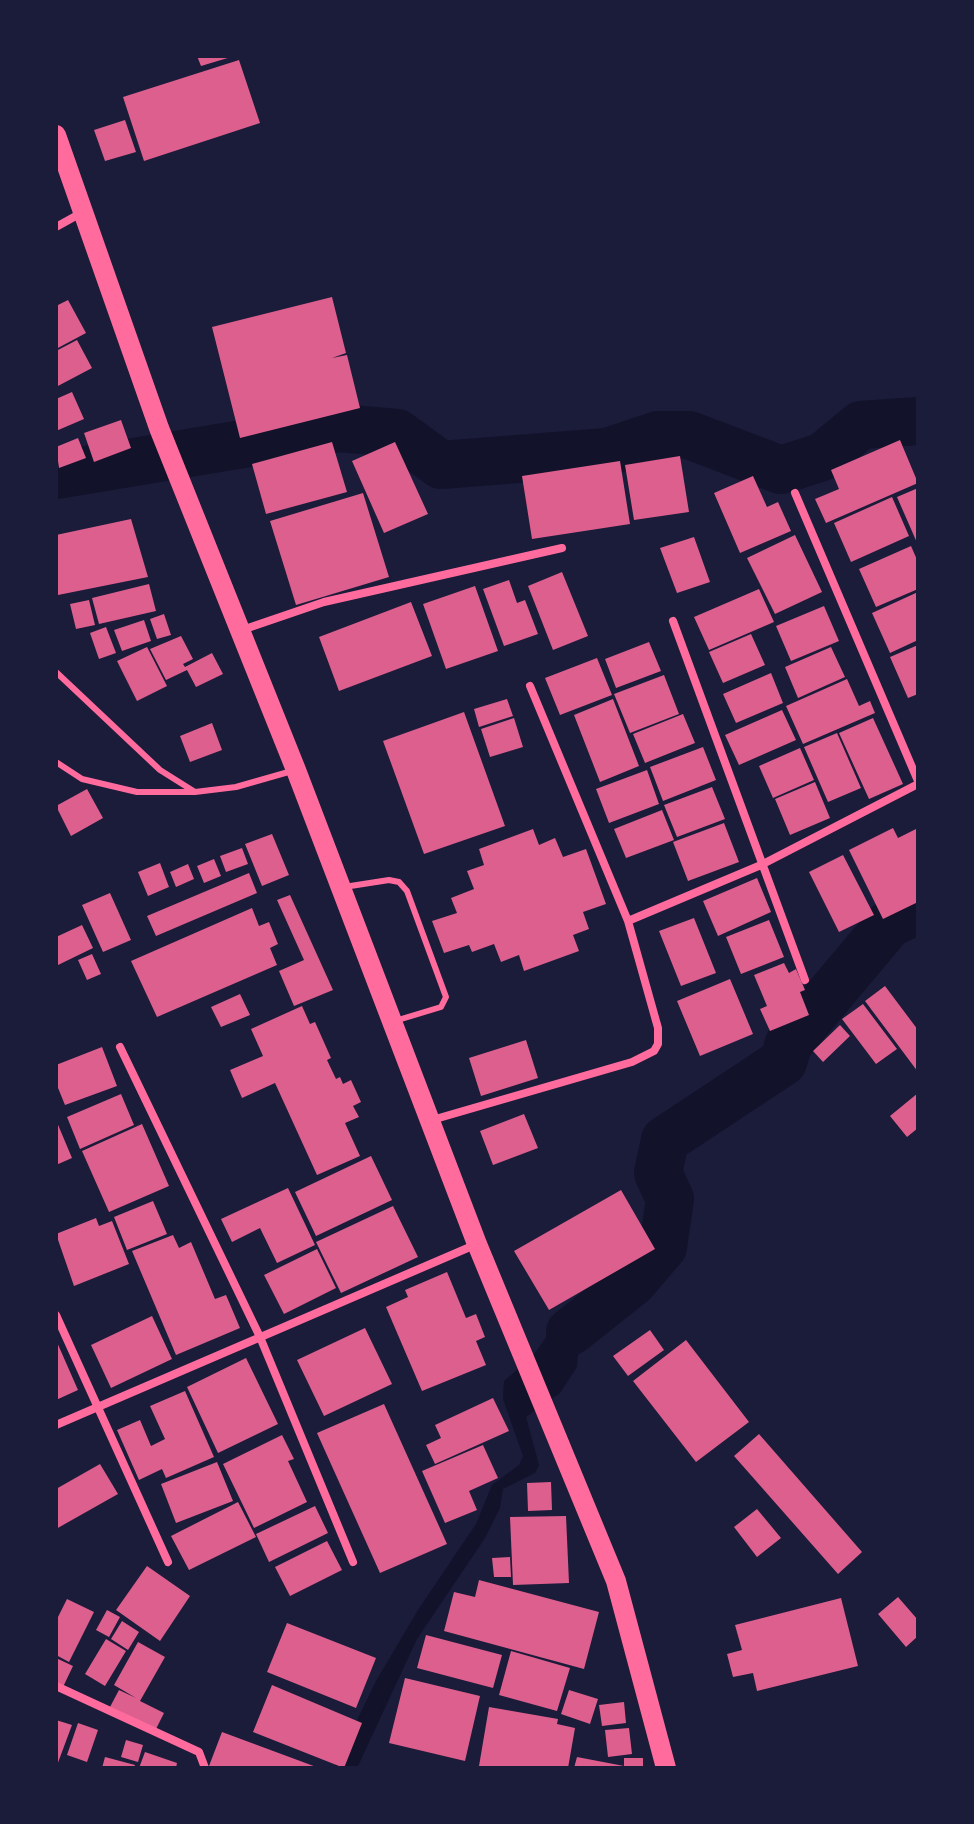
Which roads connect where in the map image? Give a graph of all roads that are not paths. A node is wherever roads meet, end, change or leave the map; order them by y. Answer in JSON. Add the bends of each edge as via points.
{"nodes":[{"id":1,"x":56,"y":135,"type":"edge"},
{"id":2,"x":84,"y":212,"type":"junction"},
{"id":3,"x":56,"y":227,"type":"edge"},
{"id":4,"x":795,"y":493,"type":"dead end"},
{"id":5,"x":562,"y":548,"type":"dead end"},
{"id":6,"x":673,"y":621,"type":"dead end"},
{"id":7,"x":238,"y":632,"type":"junction"},
{"id":8,"x":56,"y":672,"type":"edge"},
{"id":9,"x":530,"y":686,"type":"dead end"},
{"id":10,"x":56,"y":762,"type":"edge"},
{"id":11,"x":296,"y":770,"type":"junction"},
{"id":12,"x":918,"y":782,"type":"edge"},
{"id":13,"x":195,"y":792,"type":"junction"},
{"id":14,"x":761,"y":865,"type":"junction"},
{"id":15,"x":341,"y":888,"type":"junction"},
{"id":16,"x":628,"y":921,"type":"junction"},
{"id":17,"x":805,"y":980,"type":"dead end"},
{"id":18,"x":394,"y":1022,"type":"junction"},
{"id":19,"x":120,"y":1047,"type":"dead end"},
{"id":20,"x":431,"y":1120,"type":"junction"},
{"id":21,"x":477,"y":1244,"type":"junction"},
{"id":22,"x":56,"y":1315,"type":"edge"},
{"id":23,"x":260,"y":1337,"type":"junction"},
{"id":24,"x":98,"y":1408,"type":"junction"},
{"id":25,"x":56,"y":1425,"type":"edge"},
{"id":26,"x":168,"y":1562,"type":"dead end"},
{"id":27,"x":353,"y":1562,"type":"dead end"},
{"id":28,"x":56,"y":1686,"type":"edge"},
{"id":29,"x":205,"y":1768,"type":"edge"},
{"id":30,"x":666,"y":1768,"type":"edge"}],
"edges":[{"from":1,"to":2,"type":"main road"},
{"from":2,"to":3,"type":"street"},
{"from":2,"to":7,"type":"main road"},
{"from":4,"to":12,"type":"street"},
{"from":5,"to":7,"type":"street","via":[[324,602]]},
{"from":6,"to":14,"type":"street"},
{"from":7,"to":11,"type":"main road"},
{"from":8,"to":13,"type":"lane","via":[[160,770]]},
{"from":9,"to":16,"type":"street"},
{"from":10,"to":13,"type":"lane","via":[[82,779],[137,792]]},
{"from":11,"to":13,"type":"lane"},
{"from":11,"to":15,"type":"main road"},
{"from":12,"to":14,"type":"street"},
{"from":14,"to":16,"type":"street"},
{"from":14,"to":17,"type":"street"},
{"from":15,"to":18,"type":"main road"},
{"from":15,"to":18,"type":"lane","via":[[399,882],[413,905],[446,997],[441,1007]]},
{"from":16,"to":20,"type":"street","via":[[658,1028],[654,1051],[632,1062]]},
{"from":18,"to":20,"type":"main road"},
{"from":19,"to":23,"type":"street"},
{"from":20,"to":21,"type":"main road"},
{"from":21,"to":23,"type":"street"},
{"from":21,"to":30,"type":"main road","via":[[616,1581]]},
{"from":22,"to":24,"type":"street"},
{"from":23,"to":24,"type":"street"},
{"from":23,"to":27,"type":"street"},
{"from":24,"to":25,"type":"street"},
{"from":24,"to":26,"type":"street"},
{"from":28,"to":29,"type":"street","via":[[199,1752]]}]}
